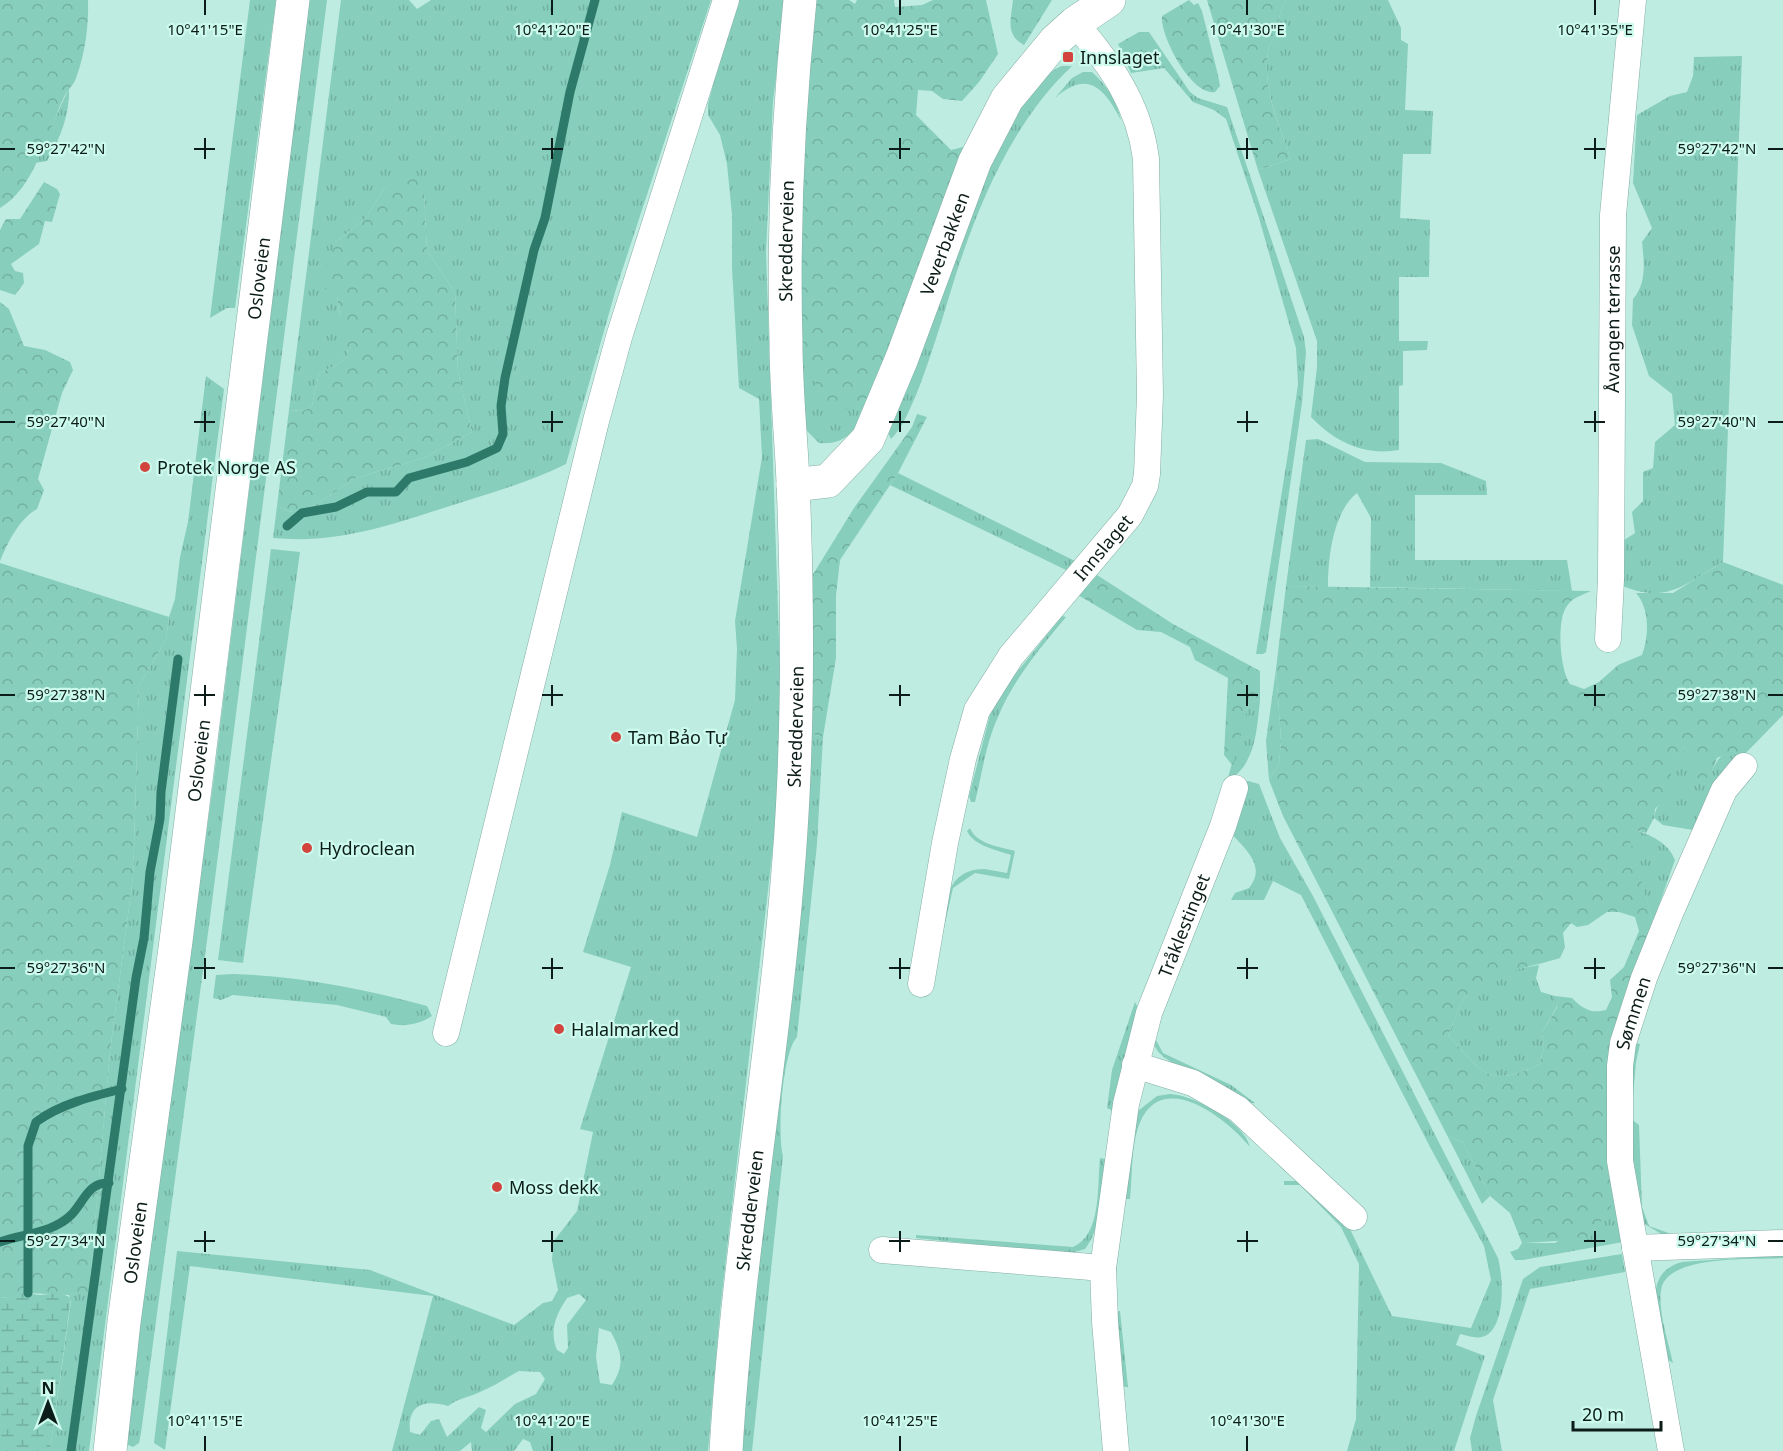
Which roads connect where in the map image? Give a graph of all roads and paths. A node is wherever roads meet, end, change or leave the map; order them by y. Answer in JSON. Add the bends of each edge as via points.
{"nodes":[{"id":1,"x":293,"y":0,"type":"edge"},
{"id":2,"x":726,"y":0,"type":"edge"},
{"id":3,"x":800,"y":0,"type":"edge"},
{"id":4,"x":1109,"y":0,"type":"edge"},
{"id":5,"x":1633,"y":0,"type":"edge"},
{"id":6,"x":1075,"y":23,"type":"junction"},
{"id":7,"x":793,"y":485,"type":"junction"},
{"id":8,"x":1608,"y":639,"type":"dead end"},
{"id":9,"x":1744,"y":766,"type":"dead end"},
{"id":10,"x":1235,"y":788,"type":"dead end"},
{"id":11,"x":921,"y":984,"type":"dead end"},
{"id":12,"x":446,"y":1033,"type":"dead end"},
{"id":13,"x":1135,"y":1065,"type":"junction"},
{"id":14,"x":1354,"y":1217,"type":"dead end"},
{"id":15,"x":1783,"y":1243,"type":"edge"},
{"id":16,"x":1635,"y":1248,"type":"junction"},
{"id":17,"x":882,"y":1250,"type":"dead end"},
{"id":18,"x":1103,"y":1268,"type":"junction"},
{"id":19,"x":110,"y":1451,"type":"edge"},
{"id":20,"x":726,"y":1451,"type":"edge"},
{"id":21,"x":1116,"y":1451,"type":"edge"},
{"id":22,"x":1671,"y":1451,"type":"edge"}],
"edges":[{"from":1,"to":19,"type":"street","name":"Osloveien"},
{"from":2,"to":12,"type":"street","via":[[596,421]]},
{"from":3,"to":7,"type":"street","name":"Skredderveien","via":[[789,124],[786,246]]},
{"from":4,"to":6,"type":"street","name":"Veverbakken"},
{"from":5,"to":8,"type":"street","name":"Åvangen terrasse","via":[[1613,215]]},
{"from":6,"to":7,"type":"street","name":"Veverbakken","via":[[1055,40],[1007,99],[975,161],[868,439],[828,480]]},
{"from":6,"to":11,"type":"street","name":"Innslaget","via":[[1124,87],[1143,135],[1150,395],[1147,474],[1142,494],[1130,515],[1011,657],[977,710],[945,843]]},
{"from":7,"to":20,"type":"street","name":"Skredderveien","via":[[796,645],[792,806]]},
{"from":9,"to":16,"type":"street","name":"Sømmen","via":[[1724,790],[1697,848],[1644,978],[1623,1043],[1618,1106],[1620,1161]]},
{"from":10,"to":13,"type":"street","name":"Tråklestinget","via":[[1149,1013]]},
{"from":13,"to":14,"type":"street","via":[[1193,1083],[1238,1109]]},
{"from":13,"to":18,"type":"street","name":"Tråklestinget","via":[[1117,1159]]},
{"from":15,"to":16,"type":"street"},
{"from":16,"to":22,"type":"street","name":"Sømmen"},
{"from":17,"to":18,"type":"street"},
{"from":18,"to":21,"type":"street","name":"Tråklestinget"}]}
